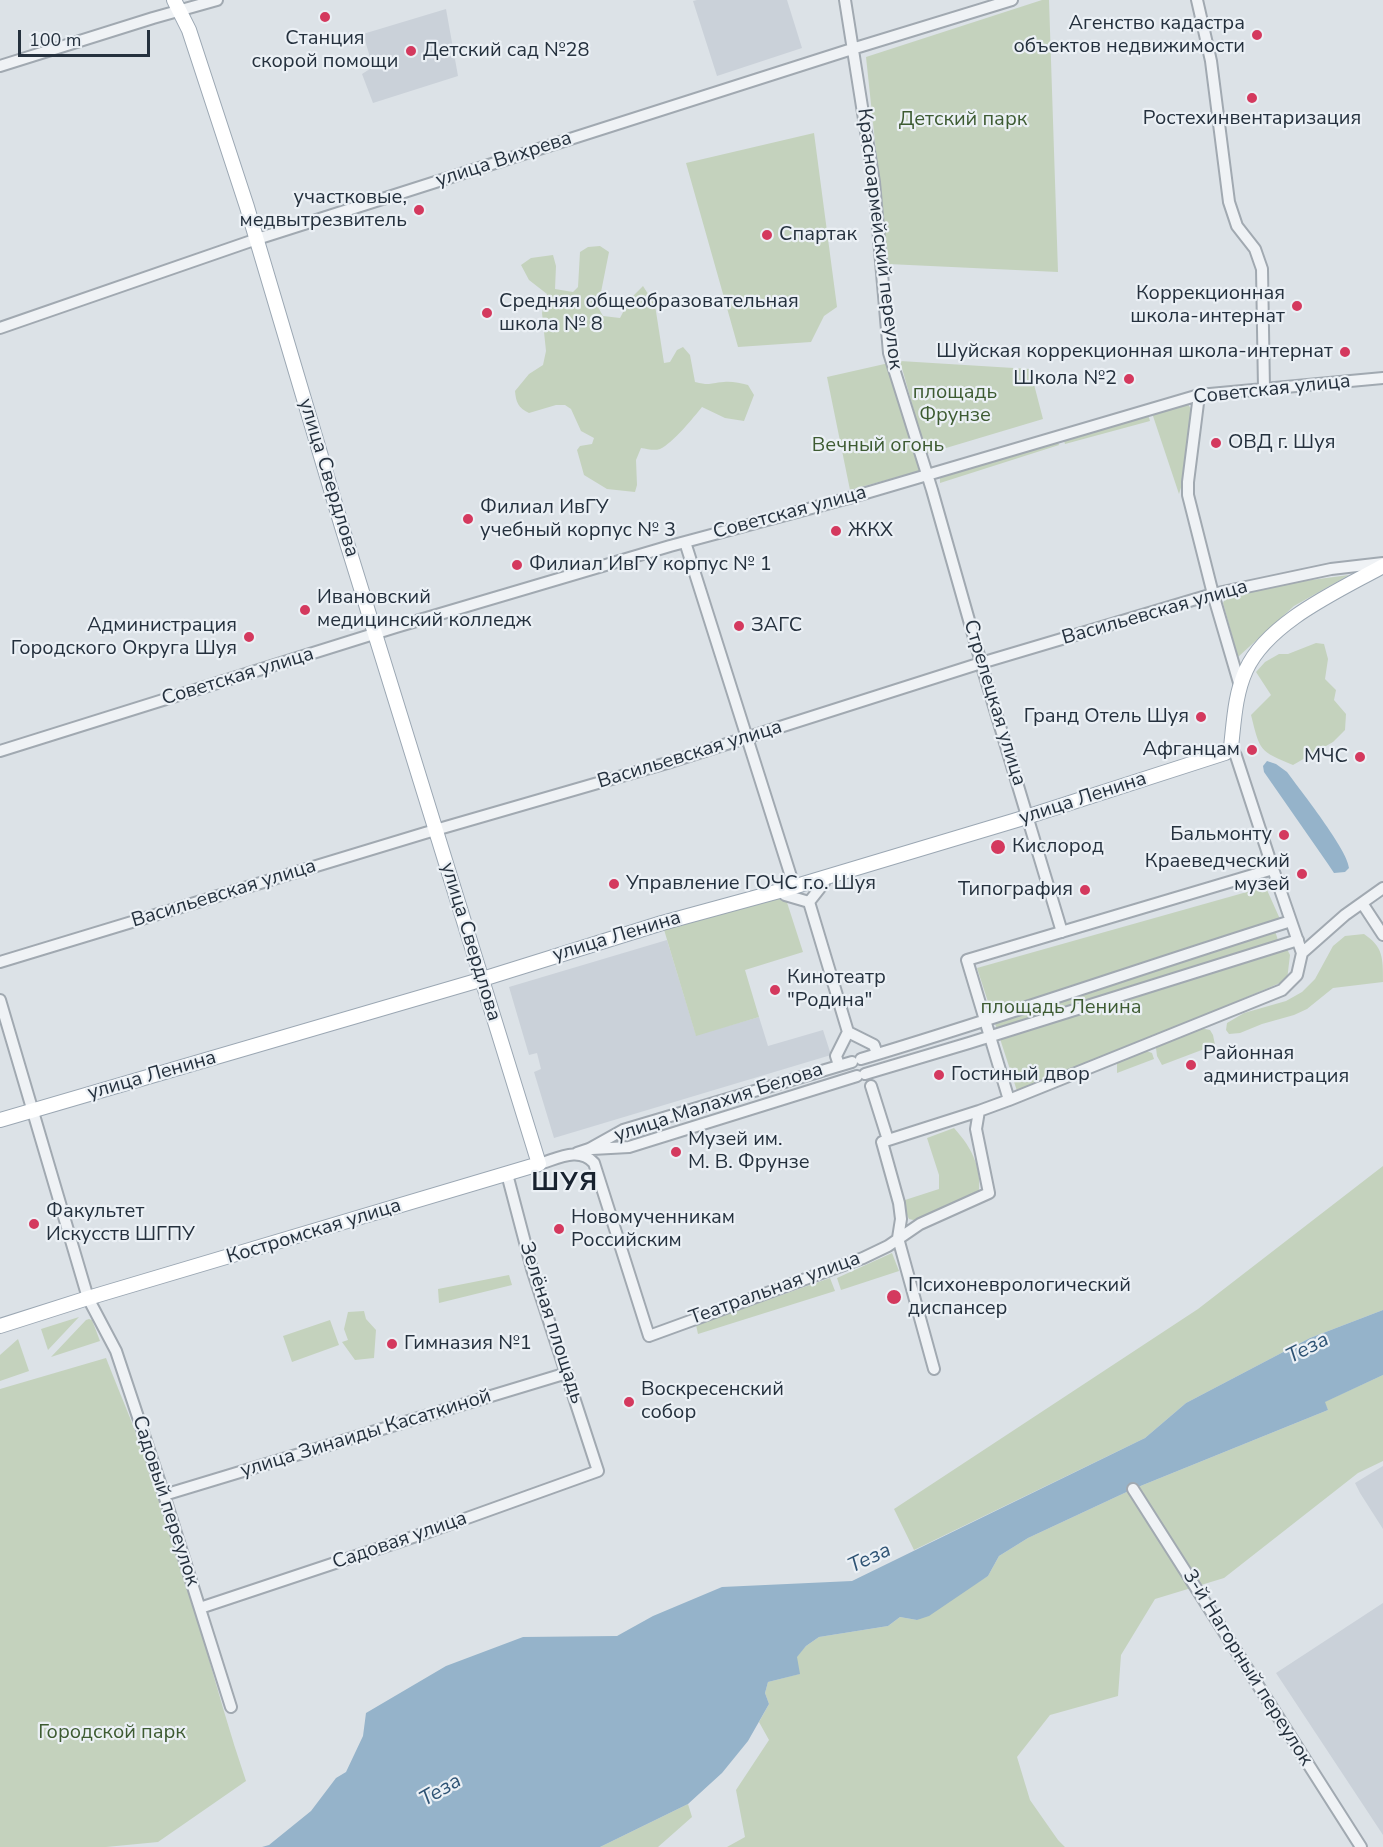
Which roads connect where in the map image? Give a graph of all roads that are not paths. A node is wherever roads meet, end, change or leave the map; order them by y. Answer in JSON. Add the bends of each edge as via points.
{"nodes":[{"id":1,"x":217,"y":0,"type":"edge"},
{"id":2,"x":844,"y":0,"type":"edge"},
{"id":3,"x":1012,"y":0,"type":"edge"},
{"id":4,"x":1197,"y":0,"type":"edge"},
{"id":5,"x":177,"y":5,"type":"edge"},
{"id":6,"x":852,"y":49,"type":"junction"},
{"id":7,"x":0,"y":66,"type":"edge"},
{"id":8,"x":257,"y":239,"type":"junction"},
{"id":9,"x":0,"y":328,"type":"edge"},
{"id":10,"x":1383,"y":378,"type":"edge"},
{"id":11,"x":1264,"y":389,"type":"junction"},
{"id":12,"x":1199,"y":395,"type":"junction"},
{"id":13,"x":926,"y":475,"type":"junction"},
{"id":14,"x":685,"y":542,"type":"junction"},
{"id":15,"x":1383,"y":565,"type":"edge"},
{"id":16,"x":1213,"y":594,"type":"junction"},
{"id":17,"x":376,"y":634,"type":"junction"},
{"id":18,"x":981,"y":663,"type":"junction"},
{"id":19,"x":1240,"y":686,"type":"junction"},
{"id":20,"x":748,"y":738,"type":"junction"},
{"id":21,"x":1231,"y":747,"type":"junction"},
{"id":22,"x":0,"y":751,"type":"edge"},
{"id":23,"x":1028,"y":817,"type":"junction"},
{"id":24,"x":436,"y":830,"type":"junction"},
{"id":25,"x":1273,"y":869,"type":"junction"},
{"id":26,"x":824,"y":883,"type":"dead end"},
{"id":27,"x":1383,"y":888,"type":"edge"},
{"id":28,"x":789,"y":890,"type":"junction"},
{"id":29,"x":809,"y":902,"type":"junction"},
{"id":30,"x":1362,"y":903,"type":"junction"},
{"id":31,"x":1291,"y":921,"type":"junction"},
{"id":32,"x":1062,"y":932,"type":"junction"},
{"id":33,"x":1383,"y":935,"type":"edge"},
{"id":34,"x":1298,"y":939,"type":"junction"},
{"id":35,"x":1302,"y":953,"type":"junction"},
{"id":36,"x":0,"y":962,"type":"edge"},
{"id":37,"x":481,"y":979,"type":"junction"},
{"id":38,"x":0,"y":1000,"type":"edge"},
{"id":39,"x":985,"y":1020,"type":"junction"},
{"id":40,"x":848,"y":1032,"type":"junction"},
{"id":41,"x":990,"y":1036,"type":"junction"},
{"id":42,"x":877,"y":1054,"type":"junction"},
{"id":43,"x":856,"y":1061,"type":"junction"},
{"id":44,"x":838,"y":1065,"type":"junction"},
{"id":45,"x":861,"y":1075,"type":"junction"},
{"id":46,"x":872,"y":1086,"type":"dead end"},
{"id":47,"x":1009,"y":1100,"type":"junction"},
{"id":48,"x":32,"y":1111,"type":"junction"},
{"id":49,"x":979,"y":1111,"type":"junction"},
{"id":50,"x":0,"y":1120,"type":"edge"},
{"id":51,"x":885,"y":1141,"type":"junction"},
{"id":52,"x":589,"y":1149,"type":"junction"},
{"id":53,"x":574,"y":1154,"type":"junction"},
{"id":54,"x":539,"y":1164,"type":"junction"},
{"id":55,"x":507,"y":1174,"type":"junction"},
{"id":56,"x":898,"y":1238,"type":"junction"},
{"id":57,"x":88,"y":1298,"type":"junction"},
{"id":58,"x":0,"y":1326,"type":"edge"},
{"id":59,"x":934,"y":1369,"type":"dead end"},
{"id":60,"x":567,"y":1373,"type":"junction"},
{"id":61,"x":598,"y":1471,"type":"joint"},
{"id":62,"x":1133,"y":1489,"type":"dead end"},
{"id":63,"x":165,"y":1495,"type":"junction"},
{"id":64,"x":200,"y":1608,"type":"junction"},
{"id":65,"x":231,"y":1707,"type":"dead end"},
{"id":66,"x":1361,"y":1847,"type":"edge"}],
"edges":[{"from":1,"to":5,"type":"street"},
{"from":2,"to":6,"type":"street","name":"Красноармейский переулок"},
{"from":3,"to":6,"type":"street","name":"улица Вихрева"},
{"from":4,"to":11,"type":"street","via":[[1211,61],[1229,202],[1237,226],[1255,249],[1262,268]]},
{"from":5,"to":7,"type":"street"},
{"from":5,"to":8,"type":"main road","name":"улица Свердлова","via":[[193,42]]},
{"from":6,"to":8,"type":"street","name":"улица Вихрева"},
{"from":6,"to":13,"type":"street","name":"Красноармейский переулок","via":[[874,182],[889,353]]},
{"from":8,"to":9,"type":"street","name":"улица Вихрева"},
{"from":8,"to":17,"type":"main road","name":"улица Свердлова"},
{"from":10,"to":11,"type":"street","name":"Советская улица"},
{"from":11,"to":12,"type":"street","name":"Советская улица"},
{"from":12,"to":13,"type":"street","name":"Советская улица"},
{"from":12,"to":16,"type":"street","via":[[1188,495]]},
{"from":13,"to":14,"type":"street","name":"Советская улица"},
{"from":13,"to":18,"type":"street","name":"Стрелецкая улица"},
{"from":14,"to":17,"type":"street","name":"Советская улица"},
{"from":14,"to":20,"type":"street"},
{"from":15,"to":16,"type":"street","name":"Васильевская улица","via":[[1331,569]]},
{"from":15,"to":19,"type":"main road","via":[[1274,632],[1251,660]]},
{"from":16,"to":18,"type":"street","name":"Васильевская улица"},
{"from":16,"to":19,"type":"street"},
{"from":17,"to":22,"type":"street","name":"Советская улица"},
{"from":17,"to":24,"type":"main road","name":"улица Свердлова"},
{"from":18,"to":20,"type":"street","name":"Васильевская улица"},
{"from":18,"to":23,"type":"street","name":"Стрелецкая улица"},
{"from":19,"to":21,"type":"main road"},
{"from":20,"to":24,"type":"street","name":"Васильевская улица"},
{"from":20,"to":28,"type":"street"},
{"from":21,"to":23,"type":"main road","name":"улица Ленина","via":[[1225,753]]},
{"from":21,"to":25,"type":"street"},
{"from":23,"to":28,"type":"main road","name":"улица Ленина"},
{"from":23,"to":32,"type":"street","name":"Стрелецкая улица"},
{"from":24,"to":36,"type":"street","name":"Васильевская улица"},
{"from":24,"to":37,"type":"main road","name":"улица Свердлова"},
{"from":25,"to":31,"type":"street"},
{"from":25,"to":32,"type":"street"},
{"from":26,"to":29,"type":"street"},
{"from":27,"to":30,"type":"street"},
{"from":28,"to":29,"type":"street"},
{"from":28,"to":37,"type":"main road","name":"улица Ленина","via":[[662,923]]},
{"from":29,"to":40,"type":"street"},
{"from":30,"to":33,"type":"street"},
{"from":30,"to":35,"type":"street"},
{"from":31,"to":34,"type":"street"},
{"from":31,"to":39,"type":"street"},
{"from":32,"to":39,"type":"street","via":[[968,960]]},
{"from":34,"to":35,"type":"street"},
{"from":34,"to":41,"type":"street"},
{"from":35,"to":47,"type":"street","via":[[1297,975],[1282,990]]},
{"from":37,"to":48,"type":"main road","name":"улица Ленина"},
{"from":37,"to":54,"type":"main road","name":"улица Свердлова"},
{"from":38,"to":48,"type":"street","name":"Садовый переулок"},
{"from":39,"to":41,"type":"street"},
{"from":39,"to":42,"type":"street","name":"улица Малахия Белова"},
{"from":40,"to":42,"type":"street","via":[[874,1045]]},
{"from":40,"to":44,"type":"street","via":[[836,1056]]},
{"from":41,"to":45,"type":"street","name":"улица Малахия Белова"},
{"from":41,"to":47,"type":"street"},
{"from":42,"to":43,"type":"street","name":"улица Малахия Белова"},
{"from":43,"to":44,"type":"street","name":"улица Малахия Белова"},
{"from":43,"to":45,"type":"street","name":"улица Малахия Белова","via":[[850,1071]]},
{"from":44,"to":52,"type":"street","name":"улица Малахия Белова","via":[[623,1130]]},
{"from":45,"to":52,"type":"street","name":"улица Малахия Белова","via":[[629,1147]]},
{"from":46,"to":51,"type":"street"},
{"from":47,"to":49,"type":"street"},
{"from":48,"to":50,"type":"main road","name":"улица Ленина"},
{"from":48,"to":57,"type":"street","name":"Садовый переулок"},
{"from":49,"to":51,"type":"street"},
{"from":49,"to":56,"type":"street","name":"Театральная улица","via":[[976,1129],[989,1193]]},
{"from":51,"to":56,"type":"street","via":[[899,1203]]},
{"from":52,"to":53,"type":"street","name":"улица Малахия Белова"},
{"from":53,"to":54,"type":"street"},
{"from":53,"to":56,"type":"street","name":"Театральная улица","via":[[587,1156],[594,1163],[650,1336],[863,1258]]},
{"from":54,"to":55,"type":"main road","name":"Костромская улица"},
{"from":55,"to":57,"type":"main road","name":"Костромская улица"},
{"from":55,"to":60,"type":"street","name":"Зелёная площадь","via":[[532,1269]]},
{"from":56,"to":59,"type":"street"},
{"from":57,"to":58,"type":"main road","name":"Костромская улица"},
{"from":57,"to":63,"type":"street","name":"Садовый переулок","via":[[116,1351]]},
{"from":60,"to":61,"type":"street","name":"Зелёная площадь"},
{"from":60,"to":63,"type":"street","name":"улица Зинаиды Касаткиной"},
{"from":61,"to":64,"type":"street","name":"Садовая улица"},
{"from":62,"to":66,"type":"street","name":"3-й Нагорный переулок"},
{"from":63,"to":64,"type":"street","name":"Садовый переулок"},
{"from":64,"to":65,"type":"street","name":"Садовый переулок"}]}
